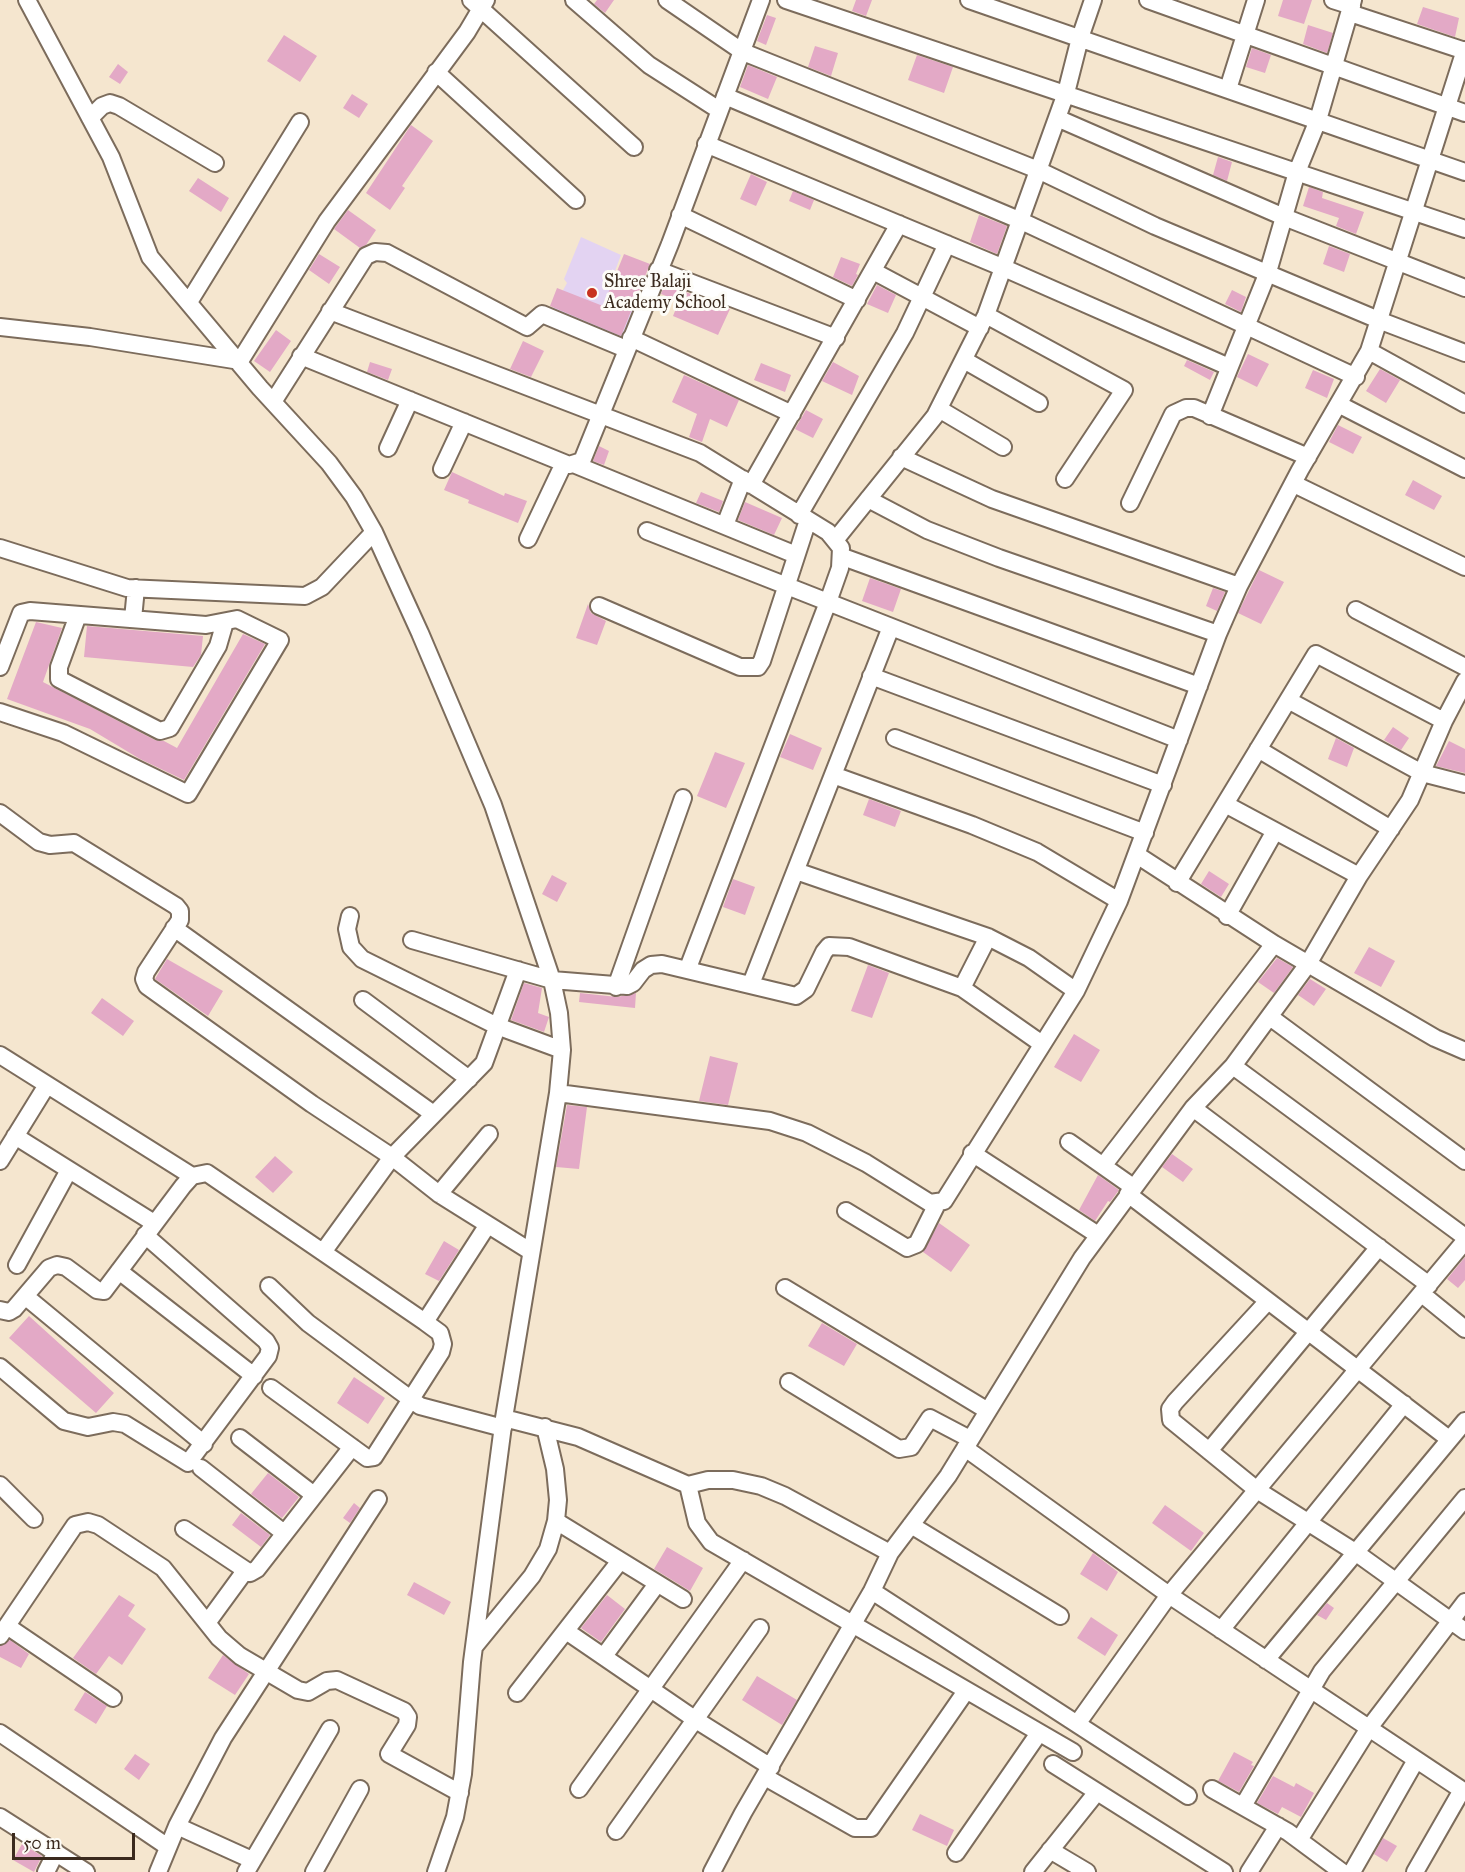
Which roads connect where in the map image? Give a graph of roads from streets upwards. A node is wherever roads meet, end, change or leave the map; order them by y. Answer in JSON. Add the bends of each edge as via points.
{"nodes":[{"id":1,"x":27,"y":0,"type":"edge"},
{"id":2,"x":574,"y":0,"type":"edge"},
{"id":3,"x":667,"y":0,"type":"edge"},
{"id":4,"x":761,"y":0,"type":"edge"},
{"id":5,"x":786,"y":0,"type":"edge"},
{"id":6,"x":969,"y":0,"type":"edge"},
{"id":7,"x":1093,"y":0,"type":"edge"},
{"id":8,"x":1149,"y":0,"type":"edge"},
{"id":9,"x":1256,"y":0,"type":"edge"},
{"id":10,"x":1332,"y":0,"type":"edge"},
{"id":11,"x":480,"y":3,"type":"edge"},
{"id":12,"x":1351,"y":6,"type":"edge"},
{"id":13,"x":1245,"y":35,"type":"junction"},
{"id":14,"x":1080,"y":38,"type":"junction"},
{"id":15,"x":1465,"y":51,"type":"edge"},
{"id":16,"x":743,"y":52,"type":"junction"},
{"id":17,"x":1334,"y":67,"type":"junction"},
{"id":18,"x":436,"y":72,"type":"junction"},
{"id":19,"x":1228,"y":89,"type":"junction"},
{"id":20,"x":1066,"y":93,"type":"junction"},
{"id":21,"x":722,"y":103,"type":"junction"},
{"id":22,"x":1448,"y":108,"type":"junction"},
{"id":23,"x":1465,"y":113,"type":"edge"},
{"id":24,"x":90,"y":118,"type":"junction"},
{"id":25,"x":1057,"y":118,"type":"junction"},
{"id":26,"x":1318,"y":120,"type":"junction"},
{"id":27,"x":300,"y":122,"type":"dead end"},
{"id":28,"x":706,"y":144,"type":"junction"},
{"id":29,"x":634,"y":147,"type":"dead end"},
{"id":30,"x":1430,"y":159,"type":"junction"},
{"id":31,"x":215,"y":163,"type":"dead end"},
{"id":32,"x":1038,"y":170,"type":"junction"},
{"id":33,"x":1297,"y":172,"type":"junction"},
{"id":34,"x":1465,"y":172,"type":"edge"},
{"id":35,"x":576,"y":200,"type":"dead end"},
{"id":36,"x":1413,"y":211,"type":"junction"},
{"id":37,"x":680,"y":215,"type":"junction"},
{"id":38,"x":1284,"y":217,"type":"junction"},
{"id":39,"x":1019,"y":220,"type":"junction"},
{"id":40,"x":899,"y":224,"type":"junction"},
{"id":41,"x":1465,"y":229,"type":"edge"},
{"id":42,"x":947,"y":244,"type":"junction"},
{"id":43,"x":1398,"y":264,"type":"junction"},
{"id":44,"x":1004,"y":268,"type":"junction"},
{"id":45,"x":658,"y":270,"type":"junction"},
{"id":46,"x":873,"y":271,"type":"junction"},
{"id":47,"x":1268,"y":272,"type":"junction"},
{"id":48,"x":1465,"y":288,"type":"edge"},
{"id":49,"x":922,"y":297,"type":"junction"},
{"id":50,"x":857,"y":300,"type":"junction"},
{"id":51,"x":189,"y":302,"type":"junction"},
{"id":52,"x":330,"y":311,"type":"junction"},
{"id":53,"x":1381,"y":321,"type":"junction"},
{"id":54,"x":983,"y":322,"type":"junction"},
{"id":55,"x":0,"y":327,"type":"edge"},
{"id":56,"x":1248,"y":327,"type":"junction"},
{"id":57,"x":836,"y":338,"type":"junction"},
{"id":58,"x":628,"y":344,"type":"junction"},
{"id":59,"x":1370,"y":351,"type":"junction"},
{"id":60,"x":1465,"y":353,"type":"edge"},
{"id":61,"x":301,"y":356,"type":"junction"},
{"id":62,"x":964,"y":360,"type":"junction"},
{"id":63,"x":240,"y":361,"type":"junction"},
{"id":64,"x":1229,"y":367,"type":"junction"},
{"id":65,"x":1356,"y":377,"type":"junction"},
{"id":66,"x":410,"y":400,"type":"junction"},
{"id":67,"x":273,"y":402,"type":"junction"},
{"id":68,"x":1039,"y":403,"type":"dead end"},
{"id":69,"x":1465,"y":404,"type":"edge"},
{"id":70,"x":1340,"y":405,"type":"junction"},
{"id":71,"x":939,"y":410,"type":"junction"},
{"id":72,"x":600,"y":413,"type":"junction"},
{"id":73,"x":792,"y":414,"type":"junction"},
{"id":74,"x":1209,"y":416,"type":"junction"},
{"id":75,"x":464,"y":423,"type":"junction"},
{"id":76,"x":1003,"y":447,"type":"dead end"},
{"id":77,"x":388,"y":448,"type":"dead end"},
{"id":78,"x":902,"y":457,"type":"junction"},
{"id":79,"x":1308,"y":457,"type":"junction"},
{"id":80,"x":570,"y":464,"type":"junction"},
{"id":81,"x":442,"y":469,"type":"dead end"},
{"id":82,"x":1465,"y":469,"type":"edge"},
{"id":83,"x":1065,"y":479,"type":"dead end"},
{"id":84,"x":747,"y":482,"type":"junction"},
{"id":85,"x":1294,"y":483,"type":"junction"},
{"id":86,"x":868,"y":499,"type":"junction"},
{"id":87,"x":1130,"y":503,"type":"dead end"},
{"id":88,"x":804,"y":518,"type":"junction"},
{"id":89,"x":725,"y":525,"type":"junction"},
{"id":90,"x":647,"y":531,"type":"dead end"},
{"id":91,"x":374,"y":532,"type":"junction"},
{"id":92,"x":528,"y":539,"type":"dead end"},
{"id":93,"x":836,"y":539,"type":"junction"},
{"id":94,"x":0,"y":548,"type":"edge"},
{"id":95,"x":795,"y":555,"type":"junction"},
{"id":96,"x":843,"y":557,"type":"junction"},
{"id":97,"x":1465,"y":567,"type":"edge"},
{"id":98,"x":787,"y":586,"type":"junction"},
{"id":99,"x":1239,"y":586,"type":"junction"},
{"id":100,"x":136,"y":588,"type":"junction"},
{"id":101,"x":828,"y":602,"type":"junction"},
{"id":102,"x":599,"y":606,"type":"dead end"},
{"id":103,"x":1356,"y":610,"type":"dead end"},
{"id":104,"x":78,"y":615,"type":"junction"},
{"id":105,"x":133,"y":619,"type":"junction"},
{"id":106,"x":225,"y":622,"type":"junction"},
{"id":107,"x":891,"y":627,"type":"junction"},
{"id":108,"x":1218,"y":634,"type":"junction"},
{"id":109,"x":0,"y":666,"type":"edge"},
{"id":110,"x":1465,"y":667,"type":"edge"},
{"id":111,"x":872,"y":676,"type":"junction"},
{"id":112,"x":1465,"y":681,"type":"edge"},
{"id":113,"x":1199,"y":686,"type":"junction"},
{"id":114,"x":1288,"y":700,"type":"junction"},
{"id":115,"x":0,"y":712,"type":"edge"},
{"id":116,"x":1444,"y":721,"type":"junction"},
{"id":117,"x":895,"y":738,"type":"dead end"},
{"id":118,"x":1179,"y":740,"type":"junction"},
{"id":119,"x":1258,"y":749,"type":"junction"},
{"id":120,"x":1422,"y":773,"type":"junction"},
{"id":121,"x":833,"y":775,"type":"junction"},
{"id":122,"x":1465,"y":784,"type":"edge"},
{"id":123,"x":1163,"y":785,"type":"junction"},
{"id":124,"x":683,"y":798,"type":"dead end"},
{"id":125,"x":1225,"y":804,"type":"junction"},
{"id":126,"x":0,"y":813,"type":"edge"},
{"id":127,"x":1391,"y":829,"type":"junction"},
{"id":128,"x":1275,"y":831,"type":"junction"},
{"id":129,"x":1145,"y":833,"type":"junction"},
{"id":130,"x":1137,"y":855,"type":"junction"},
{"id":131,"x":796,"y":871,"type":"junction"},
{"id":132,"x":1359,"y":876,"type":"junction"},
{"id":133,"x":1177,"y":883,"type":"junction"},
{"id":134,"x":1119,"y":901,"type":"junction"},
{"id":135,"x":350,"y":916,"type":"dead end"},
{"id":136,"x":1227,"y":916,"type":"junction"},
{"id":137,"x":174,"y":928,"type":"junction"},
{"id":138,"x":988,"y":937,"type":"junction"},
{"id":139,"x":412,"y":940,"type":"dead end"},
{"id":140,"x":1274,"y":944,"type":"junction"},
{"id":141,"x":1308,"y":964,"type":"junction"},
{"id":142,"x":688,"y":968,"type":"junction"},
{"id":143,"x":518,"y":970,"type":"junction"},
{"id":144,"x":552,"y":980,"type":"junction"},
{"id":145,"x":751,"y":984,"type":"junction"},
{"id":146,"x":616,"y":987,"type":"junction"},
{"id":147,"x":962,"y":988,"type":"junction"},
{"id":148,"x":1076,"y":991,"type":"junction"},
{"id":149,"x":363,"y":1000,"type":"dead end"},
{"id":150,"x":1270,"y":1017,"type":"junction"},
{"id":151,"x":497,"y":1026,"type":"junction"},
{"id":152,"x":1042,"y":1044,"type":"junction"},
{"id":153,"x":562,"y":1050,"type":"junction"},
{"id":154,"x":1465,"y":1051,"type":"edge"},
{"id":155,"x":0,"y":1055,"type":"edge"},
{"id":156,"x":1233,"y":1066,"type":"junction"},
{"id":157,"x":469,"y":1079,"type":"junction"},
{"id":158,"x":47,"y":1085,"type":"junction"},
{"id":159,"x":558,"y":1094,"type":"junction"},
{"id":160,"x":1193,"y":1108,"type":"junction"},
{"id":161,"x":432,"y":1113,"type":"junction"},
{"id":162,"x":489,"y":1134,"type":"dead end"},
{"id":163,"x":15,"y":1136,"type":"junction"},
{"id":164,"x":1069,"y":1142,"type":"dead end"},
{"id":165,"x":972,"y":1153,"type":"junction"},
{"id":166,"x":392,"y":1157,"type":"junction"},
{"id":167,"x":0,"y":1161,"type":"edge"},
{"id":168,"x":1465,"y":1161,"type":"edge"},
{"id":169,"x":1103,"y":1166,"type":"junction"},
{"id":170,"x":69,"y":1170,"type":"junction"},
{"id":171,"x":192,"y":1176,"type":"junction"},
{"id":172,"x":1130,"y":1190,"type":"junction"},
{"id":173,"x":440,"y":1194,"type":"junction"},
{"id":174,"x":937,"y":1204,"type":"junction"},
{"id":175,"x":846,"y":1211,"type":"dead end"},
{"id":176,"x":487,"y":1226,"type":"junction"},
{"id":177,"x":149,"y":1229,"type":"junction"},
{"id":178,"x":1098,"y":1235,"type":"junction"},
{"id":179,"x":1463,"y":1245,"type":"edge"},
{"id":180,"x":1379,"y":1247,"type":"junction"},
{"id":181,"x":530,"y":1251,"type":"junction"},
{"id":182,"x":323,"y":1252,"type":"junction"},
{"id":183,"x":17,"y":1265,"type":"dead end"},
{"id":184,"x":119,"y":1271,"type":"junction"},
{"id":185,"x":268,"y":1286,"type":"dead end"},
{"id":186,"x":784,"y":1288,"type":"dead end"},
{"id":187,"x":1425,"y":1290,"type":"junction"},
{"id":188,"x":25,"y":1296,"type":"junction"},
{"id":189,"x":1268,"y":1301,"type":"junction"},
{"id":190,"x":0,"y":1310,"type":"edge"},
{"id":191,"x":425,"y":1322,"type":"junction"},
{"id":192,"x":1465,"y":1329,"type":"edge"},
{"id":193,"x":1309,"y":1332,"type":"junction"},
{"id":194,"x":0,"y":1366,"type":"edge"},
{"id":195,"x":1358,"y":1370,"type":"junction"},
{"id":196,"x":254,"y":1376,"type":"junction"},
{"id":197,"x":789,"y":1382,"type":"dead end"},
{"id":198,"x":272,"y":1388,"type":"dead end"},
{"id":199,"x":411,"y":1399,"type":"junction"},
{"id":200,"x":1404,"y":1404,"type":"junction"},
{"id":201,"x":988,"y":1411,"type":"junction"},
{"id":202,"x":1465,"y":1421,"type":"edge"},
{"id":203,"x":504,"y":1423,"type":"junction"},
{"id":204,"x":545,"y":1427,"type":"junction"},
{"id":205,"x":240,"y":1437,"type":"dead end"},
{"id":206,"x":1449,"y":1439,"type":"junction"},
{"id":207,"x":204,"y":1444,"type":"junction"},
{"id":208,"x":968,"y":1444,"type":"junction"},
{"id":209,"x":352,"y":1447,"type":"junction"},
{"id":210,"x":1209,"y":1451,"type":"junction"},
{"id":211,"x":201,"y":1468,"type":"dead end"},
{"id":212,"x":0,"y":1485,"type":"edge"},
{"id":213,"x":688,"y":1485,"type":"junction"},
{"id":214,"x":1257,"y":1490,"type":"junction"},
{"id":215,"x":314,"y":1495,"type":"junction"},
{"id":216,"x":1465,"y":1498,"type":"edge"},
{"id":217,"x":378,"y":1499,"type":"dead end"},
{"id":218,"x":34,"y":1519,"type":"dead end"},
{"id":219,"x":556,"y":1521,"type":"junction"},
{"id":220,"x":1308,"y":1522,"type":"junction"},
{"id":221,"x":911,"y":1525,"type":"junction"},
{"id":222,"x":184,"y":1529,"type":"dead end"},
{"id":223,"x":284,"y":1533,"type":"junction"},
{"id":224,"x":890,"y":1552,"type":"junction"},
{"id":225,"x":1355,"y":1552,"type":"junction"},
{"id":226,"x":743,"y":1560,"type":"junction"},
{"id":227,"x":620,"y":1561,"type":"junction"},
{"id":228,"x":245,"y":1572,"type":"junction"},
{"id":229,"x":1395,"y":1581,"type":"junction"},
{"id":230,"x":657,"y":1584,"type":"junction"},
{"id":231,"x":872,"y":1591,"type":"junction"},
{"id":232,"x":1168,"y":1595,"type":"junction"},
{"id":233,"x":683,"y":1599,"type":"dead end"},
{"id":234,"x":1465,"y":1602,"type":"edge"},
{"id":235,"x":1060,"y":1616,"type":"dead end"},
{"id":236,"x":1449,"y":1620,"type":"junction"},
{"id":237,"x":207,"y":1623,"type":"junction"},
{"id":238,"x":851,"y":1624,"type":"junction"},
{"id":239,"x":760,"y":1628,"type":"dead end"},
{"id":240,"x":1221,"y":1630,"type":"junction"},
{"id":241,"x":3,"y":1631,"type":"edge"},
{"id":242,"x":566,"y":1631,"type":"junction"},
{"id":243,"x":1465,"y":1631,"type":"edge"},
{"id":244,"x":474,"y":1647,"type":"junction"},
{"id":245,"x":604,"y":1656,"type":"junction"},
{"id":246,"x":1266,"y":1660,"type":"junction"},
{"id":247,"x":266,"y":1671,"type":"junction"},
{"id":248,"x":651,"y":1689,"type":"junction"},
{"id":249,"x":1311,"y":1690,"type":"junction"},
{"id":250,"x":966,"y":1691,"type":"junction"},
{"id":251,"x":517,"y":1694,"type":"dead end"},
{"id":252,"x":113,"y":1698,"type":"dead end"},
{"id":253,"x":696,"y":1720,"type":"junction"},
{"id":254,"x":1077,"y":1724,"type":"junction"},
{"id":255,"x":1369,"y":1728,"type":"junction"},
{"id":256,"x":330,"y":1729,"type":"dead end"},
{"id":257,"x":0,"y":1733,"type":"edge"},
{"id":258,"x":1040,"y":1733,"type":"junction"},
{"id":259,"x":1073,"y":1752,"type":"dead end"},
{"id":260,"x":1416,"y":1760,"type":"junction"},
{"id":261,"x":1053,"y":1764,"type":"dead end"},
{"id":262,"x":768,"y":1772,"type":"junction"},
{"id":263,"x":360,"y":1789,"type":"dead end"},
{"id":264,"x":579,"y":1789,"type":"dead end"},
{"id":265,"x":1212,"y":1789,"type":"dead end"},
{"id":266,"x":1464,"y":1791,"type":"edge"},
{"id":267,"x":460,"y":1792,"type":"junction"},
{"id":268,"x":1097,"y":1792,"type":"junction"},
{"id":269,"x":1188,"y":1797,"type":"dead end"},
{"id":270,"x":1243,"y":1806,"type":"junction"},
{"id":271,"x":0,"y":1817,"type":"edge"},
{"id":272,"x":177,"y":1826,"type":"junction"},
{"id":273,"x":1278,"y":1826,"type":"junction"},
{"id":274,"x":616,"y":1831,"type":"dead end"},
{"id":275,"x":1299,"y":1840,"type":"junction"},
{"id":276,"x":168,"y":1847,"type":"junction"},
{"id":277,"x":1050,"y":1850,"type":"junction"},
{"id":278,"x":56,"y":1852,"type":"junction"},
{"id":279,"x":956,"y":1853,"type":"dead end"},
{"id":280,"x":249,"y":1866,"type":"edge"},
{"id":281,"x":45,"y":1872,"type":"edge"},
{"id":282,"x":86,"y":1872,"type":"edge"},
{"id":283,"x":158,"y":1872,"type":"edge"},
{"id":284,"x":314,"y":1872,"type":"edge"},
{"id":285,"x":436,"y":1872,"type":"edge"},
{"id":286,"x":712,"y":1872,"type":"edge"},
{"id":287,"x":1033,"y":1872,"type":"edge"},
{"id":288,"x":1087,"y":1872,"type":"edge"},
{"id":289,"x":1224,"y":1872,"type":"edge"},
{"id":290,"x":1249,"y":1872,"type":"edge"},
{"id":291,"x":1342,"y":1872,"type":"edge"},
{"id":292,"x":1352,"y":1872,"type":"edge"},
{"id":293,"x":1415,"y":1872,"type":"edge"}],
"edges":[{"from":1,"to":24,"type":"street"},
{"from":2,"to":21,"type":"street","via":[[649,64]]},
{"from":3,"to":16,"type":"street"},
{"from":4,"to":16,"type":"street"},
{"from":5,"to":20,"type":"street"},
{"from":6,"to":14,"type":"street"},
{"from":7,"to":14,"type":"street"},
{"from":8,"to":13,"type":"street"},
{"from":9,"to":13,"type":"street"},
{"from":10,"to":12,"type":"street"},
{"from":11,"to":18,"type":"street","via":[[468,32]]},
{"from":11,"to":29,"type":"street"},
{"from":12,"to":15,"type":"street"},
{"from":12,"to":17,"type":"street"},
{"from":13,"to":17,"type":"street"},
{"from":13,"to":19,"type":"street"},
{"from":14,"to":19,"type":"street"},
{"from":14,"to":20,"type":"street"},
{"from":15,"to":22,"type":"street"},
{"from":16,"to":21,"type":"street"},
{"from":16,"to":32,"type":"street"},
{"from":17,"to":22,"type":"street"},
{"from":17,"to":26,"type":"street"},
{"from":18,"to":35,"type":"street"},
{"from":18,"to":63,"type":"street","via":[[327,222]]},
{"from":19,"to":26,"type":"street"},
{"from":20,"to":25,"type":"street"},
{"from":20,"to":33,"type":"street"},
{"from":21,"to":28,"type":"street"},
{"from":21,"to":39,"type":"street"},
{"from":22,"to":23,"type":"street"},
{"from":22,"to":30,"type":"street"},
{"from":24,"to":31,"type":"street","via":[[102,106],[119,106]]},
{"from":24,"to":51,"type":"street","via":[[111,157],[150,258]]},
{"from":25,"to":32,"type":"street"},
{"from":25,"to":38,"type":"street"},
{"from":26,"to":30,"type":"street"},
{"from":26,"to":33,"type":"street"},
{"from":27,"to":51,"type":"street"},
{"from":28,"to":37,"type":"street"},
{"from":28,"to":40,"type":"street"},
{"from":30,"to":34,"type":"street"},
{"from":30,"to":36,"type":"street"},
{"from":32,"to":39,"type":"street"},
{"from":32,"to":47,"type":"street","via":[[1155,226]]},
{"from":33,"to":36,"type":"street"},
{"from":33,"to":38,"type":"street"},
{"from":36,"to":41,"type":"street"},
{"from":36,"to":43,"type":"street"},
{"from":37,"to":45,"type":"street"},
{"from":37,"to":50,"type":"street"},
{"from":38,"to":43,"type":"street"},
{"from":38,"to":47,"type":"street"},
{"from":39,"to":44,"type":"street"},
{"from":39,"to":56,"type":"street"},
{"from":40,"to":42,"type":"street"},
{"from":40,"to":46,"type":"street"},
{"from":42,"to":44,"type":"street"},
{"from":42,"to":49,"type":"street"},
{"from":43,"to":48,"type":"street"},
{"from":43,"to":53,"type":"street"},
{"from":44,"to":54,"type":"street"},
{"from":44,"to":64,"type":"street"},
{"from":45,"to":57,"type":"street"},
{"from":45,"to":58,"type":"street"},
{"from":46,"to":49,"type":"street"},
{"from":46,"to":50,"type":"street"},
{"from":47,"to":53,"type":"street"},
{"from":47,"to":56,"type":"street"},
{"from":49,"to":54,"type":"street"},
{"from":49,"to":88,"type":"street"},
{"from":50,"to":57,"type":"street"},
{"from":51,"to":63,"type":"street"},
{"from":52,"to":58,"type":"street","via":[[366,256],[387,253],[527,327],[542,314]]},
{"from":52,"to":61,"type":"street"},
{"from":52,"to":72,"type":"street"},
{"from":53,"to":59,"type":"street"},
{"from":53,"to":60,"type":"street"},
{"from":54,"to":62,"type":"street"},
{"from":54,"to":83,"type":"street","via":[[1124,390]]},
{"from":55,"to":63,"type":"street"},
{"from":56,"to":64,"type":"street"},
{"from":56,"to":65,"type":"street"},
{"from":57,"to":73,"type":"street"},
{"from":58,"to":72,"type":"street"},
{"from":58,"to":73,"type":"street"},
{"from":59,"to":65,"type":"street"},
{"from":59,"to":69,"type":"street"},
{"from":61,"to":66,"type":"street"},
{"from":61,"to":67,"type":"street"},
{"from":62,"to":68,"type":"street"},
{"from":62,"to":71,"type":"street"},
{"from":63,"to":67,"type":"street"},
{"from":64,"to":74,"type":"street"},
{"from":65,"to":70,"type":"street"},
{"from":66,"to":75,"type":"street"},
{"from":66,"to":77,"type":"street"},
{"from":67,"to":91,"type":"street","via":[[329,462]]},
{"from":70,"to":79,"type":"street"},
{"from":70,"to":82,"type":"street"},
{"from":71,"to":76,"type":"street"},
{"from":71,"to":78,"type":"street"},
{"from":72,"to":80,"type":"street","via":[[582,461]]},
{"from":72,"to":84,"type":"street","via":[[700,453]]},
{"from":73,"to":84,"type":"street"},
{"from":74,"to":79,"type":"street"},
{"from":74,"to":87,"type":"street","via":[[1194,408],[1173,414]]},
{"from":75,"to":80,"type":"street"},
{"from":75,"to":81,"type":"street"},
{"from":78,"to":86,"type":"street"},
{"from":78,"to":99,"type":"street","via":[[992,499]]},
{"from":79,"to":85,"type":"street"},
{"from":80,"to":89,"type":"street"},
{"from":80,"to":92,"type":"street"},
{"from":84,"to":88,"type":"street"},
{"from":84,"to":89,"type":"street"},
{"from":85,"to":97,"type":"street"},
{"from":85,"to":99,"type":"street"},
{"from":86,"to":93,"type":"street"},
{"from":86,"to":108,"type":"street","via":[[927,530],[989,554]]},
{"from":88,"to":93,"type":"street"},
{"from":88,"to":95,"type":"street"},
{"from":89,"to":95,"type":"street"},
{"from":90,"to":98,"type":"street"},
{"from":91,"to":100,"type":"street","via":[[322,587],[305,597]]},
{"from":91,"to":144,"type":"street","via":[[493,805]]},
{"from":93,"to":96,"type":"street"},
{"from":94,"to":100,"type":"street"},
{"from":95,"to":98,"type":"street"},
{"from":96,"to":101,"type":"street"},
{"from":96,"to":113,"type":"street"},
{"from":98,"to":101,"type":"street"},
{"from":98,"to":102,"type":"street","via":[[762,661],[750,669]]},
{"from":99,"to":108,"type":"street"},
{"from":100,"to":105,"type":"street"},
{"from":101,"to":107,"type":"street"},
{"from":101,"to":142,"type":"street"},
{"from":103,"to":110,"type":"street"},
{"from":104,"to":105,"type":"street"},
{"from":104,"to":106,"type":"street","via":[[58,679],[160,731],[170,728],[218,646]]},
{"from":104,"to":109,"type":"street","via":[[30,610],[21,613]]},
{"from":105,"to":106,"type":"street","via":[[206,625]]},
{"from":106,"to":115,"type":"street","via":[[237,619],[280,640],[188,794],[63,734]]},
{"from":107,"to":111,"type":"street"},
{"from":107,"to":118,"type":"street"},
{"from":108,"to":113,"type":"street"},
{"from":111,"to":121,"type":"street"},
{"from":111,"to":123,"type":"street"},
{"from":112,"to":116,"type":"street"},
{"from":113,"to":118,"type":"street"},
{"from":114,"to":116,"type":"street","via":[[1316,654]]},
{"from":114,"to":119,"type":"street"},
{"from":114,"to":120,"type":"street"},
{"from":116,"to":120,"type":"street"},
{"from":117,"to":129,"type":"street"},
{"from":118,"to":123,"type":"street"},
{"from":119,"to":125,"type":"street"},
{"from":119,"to":127,"type":"street"},
{"from":120,"to":122,"type":"street"},
{"from":120,"to":127,"type":"street"},
{"from":121,"to":131,"type":"street"},
{"from":121,"to":134,"type":"street","via":[[1036,852]]},
{"from":123,"to":129,"type":"street"},
{"from":124,"to":146,"type":"street"},
{"from":125,"to":128,"type":"street"},
{"from":125,"to":133,"type":"street"},
{"from":126,"to":137,"type":"street","via":[[39,842],[74,843],[176,906],[180,920]]},
{"from":127,"to":132,"type":"street"},
{"from":128,"to":132,"type":"street"},
{"from":128,"to":136,"type":"street"},
{"from":129,"to":130,"type":"street"},
{"from":130,"to":133,"type":"street"},
{"from":130,"to":134,"type":"street"},
{"from":131,"to":138,"type":"street"},
{"from":131,"to":145,"type":"street"},
{"from":132,"to":141,"type":"street"},
{"from":133,"to":136,"type":"street"},
{"from":134,"to":148,"type":"street"},
{"from":135,"to":151,"type":"street","via":[[347,930],[351,947],[362,959]]},
{"from":136,"to":140,"type":"street"},
{"from":137,"to":161,"type":"street"},
{"from":137,"to":166,"type":"street","via":[[146,972],[147,986]]},
{"from":138,"to":147,"type":"street"},
{"from":138,"to":148,"type":"street","via":[[1029,957]]},
{"from":139,"to":143,"type":"street"},
{"from":140,"to":141,"type":"street"},
{"from":140,"to":169,"type":"street"},
{"from":141,"to":150,"type":"street"},
{"from":141,"to":154,"type":"street","via":[[1435,1038]]},
{"from":142,"to":145,"type":"street"},
{"from":142,"to":146,"type":"street","via":[[651,965],[633,983]]},
{"from":143,"to":144,"type":"street"},
{"from":143,"to":151,"type":"street"},
{"from":144,"to":146,"type":"street"},
{"from":144,"to":153,"type":"street"},
{"from":145,"to":147,"type":"street","via":[[790,995],[801,994],[824,952],[829,946],[838,945]]},
{"from":147,"to":152,"type":"street"},
{"from":148,"to":152,"type":"street"},
{"from":149,"to":157,"type":"street"},
{"from":150,"to":156,"type":"street"},
{"from":150,"to":168,"type":"street"},
{"from":151,"to":153,"type":"street"},
{"from":151,"to":157,"type":"street","via":[[483,1063]]},
{"from":152,"to":165,"type":"street"},
{"from":153,"to":159,"type":"street"},
{"from":155,"to":158,"type":"street"},
{"from":156,"to":160,"type":"street"},
{"from":156,"to":179,"type":"street"},
{"from":157,"to":161,"type":"street"},
{"from":158,"to":163,"type":"street"},
{"from":158,"to":171,"type":"street"},
{"from":159,"to":174,"type":"street","via":[[770,1121],[807,1133]]},
{"from":159,"to":181,"type":"street"},
{"from":160,"to":172,"type":"street"},
{"from":160,"to":180,"type":"street"},
{"from":161,"to":166,"type":"street"},
{"from":162,"to":173,"type":"street"},
{"from":163,"to":167,"type":"street"},
{"from":163,"to":170,"type":"street"},
{"from":164,"to":169,"type":"street"},
{"from":165,"to":174,"type":"street","via":[[944,1201]]},
{"from":165,"to":178,"type":"street"},
{"from":166,"to":173,"type":"street"},
{"from":166,"to":182,"type":"street"},
{"from":169,"to":172,"type":"street"},
{"from":170,"to":177,"type":"street"},
{"from":170,"to":183,"type":"street"},
{"from":171,"to":177,"type":"street"},
{"from":171,"to":182,"type":"street","via":[[200,1173],[216,1177]]},
{"from":172,"to":178,"type":"street"},
{"from":172,"to":189,"type":"street"},
{"from":173,"to":176,"type":"street"},
{"from":174,"to":175,"type":"street","via":[[916,1244],[907,1248]]},
{"from":176,"to":181,"type":"street"},
{"from":176,"to":191,"type":"street"},
{"from":177,"to":184,"type":"street"},
{"from":177,"to":196,"type":"street","via":[[266,1341],[270,1348],[268,1356]]},
{"from":178,"to":201,"type":"street"},
{"from":179,"to":187,"type":"street"},
{"from":180,"to":187,"type":"street"},
{"from":180,"to":193,"type":"street"},
{"from":181,"to":203,"type":"street"},
{"from":182,"to":191,"type":"street"},
{"from":184,"to":188,"type":"street","via":[[108,1288],[97,1290],[66,1267],[57,1265],[49,1268]]},
{"from":184,"to":196,"type":"street"},
{"from":185,"to":199,"type":"street","via":[[308,1323]]},
{"from":186,"to":201,"type":"street"},
{"from":187,"to":192,"type":"street"},
{"from":187,"to":195,"type":"street"},
{"from":188,"to":190,"type":"street","via":[[9,1312]]},
{"from":188,"to":207,"type":"street"},
{"from":189,"to":193,"type":"street"},
{"from":189,"to":210,"type":"street","via":[[1170,1410],[1174,1424]]},
{"from":191,"to":199,"type":"street","via":[[440,1333],[443,1344]]},
{"from":193,"to":195,"type":"street"},
{"from":193,"to":210,"type":"street"},
{"from":194,"to":207,"type":"street","via":[[75,1426],[125,1424],[188,1463]]},
{"from":195,"to":200,"type":"street"},
{"from":195,"to":214,"type":"street"},
{"from":196,"to":207,"type":"street"},
{"from":197,"to":208,"type":"street","via":[[899,1449],[911,1447],[930,1418]]},
{"from":198,"to":209,"type":"street"},
{"from":199,"to":203,"type":"street","via":[[454,1417]]},
{"from":199,"to":209,"type":"street","via":[[374,1457],[367,1458]]},
{"from":200,"to":206,"type":"street"},
{"from":200,"to":220,"type":"street"},
{"from":201,"to":208,"type":"street"},
{"from":202,"to":206,"type":"street"},
{"from":203,"to":204,"type":"street"},
{"from":203,"to":244,"type":"street"},
{"from":204,"to":213,"type":"street","via":[[578,1437]]},
{"from":204,"to":219,"type":"street","via":[[555,1469]]},
{"from":205,"to":215,"type":"street"},
{"from":206,"to":225,"type":"street"},
{"from":208,"to":221,"type":"street"},
{"from":208,"to":232,"type":"street"},
{"from":209,"to":215,"type":"street"},
{"from":210,"to":214,"type":"street"},
{"from":211,"to":223,"type":"street"},
{"from":212,"to":218,"type":"street"},
{"from":213,"to":224,"type":"street","via":[[732,1480],[761,1486]]},
{"from":213,"to":226,"type":"street","via":[[703,1533]]},
{"from":214,"to":220,"type":"street"},
{"from":214,"to":232,"type":"street"},
{"from":215,"to":223,"type":"street"},
{"from":216,"to":229,"type":"street"},
{"from":217,"to":247,"type":"street"},
{"from":219,"to":227,"type":"street"},
{"from":219,"to":244,"type":"street","via":[[548,1549],[532,1576]]},
{"from":220,"to":225,"type":"street"},
{"from":220,"to":240,"type":"street"},
{"from":221,"to":224,"type":"street"},
{"from":221,"to":235,"type":"street"},
{"from":222,"to":228,"type":"street"},
{"from":223,"to":228,"type":"street","via":[[257,1569]]},
{"from":224,"to":231,"type":"street"},
{"from":225,"to":229,"type":"street"},
{"from":225,"to":246,"type":"street"},
{"from":226,"to":238,"type":"street"},
{"from":226,"to":248,"type":"street"},
{"from":227,"to":230,"type":"street"},
{"from":227,"to":242,"type":"street"},
{"from":228,"to":237,"type":"street"},
{"from":229,"to":236,"type":"street"},
{"from":229,"to":249,"type":"street","via":[[1341,1646]]},
{"from":230,"to":233,"type":"street"},
{"from":230,"to":245,"type":"street"},
{"from":231,"to":238,"type":"street"},
{"from":231,"to":254,"type":"street"},
{"from":232,"to":240,"type":"street"},
{"from":232,"to":254,"type":"street"},
{"from":234,"to":236,"type":"street"},
{"from":236,"to":243,"type":"street"},
{"from":236,"to":255,"type":"street"},
{"from":237,"to":241,"type":"street","via":[[163,1568],[88,1522],[75,1526]]},
{"from":237,"to":247,"type":"street","via":[[240,1656]]},
{"from":238,"to":250,"type":"street"},
{"from":238,"to":262,"type":"street"},
{"from":239,"to":253,"type":"street"},
{"from":240,"to":246,"type":"street"},
{"from":241,"to":252,"type":"street"},
{"from":242,"to":245,"type":"street"},
{"from":242,"to":251,"type":"street"},
{"from":244,"to":267,"type":"street"},
{"from":245,"to":248,"type":"street"},
{"from":246,"to":249,"type":"street"},
{"from":247,"to":267,"type":"street","via":[[298,1690],[309,1692],[327,1681],[347,1682],[404,1711],[407,1725],[389,1754]]},
{"from":247,"to":272,"type":"street","via":[[223,1738]]},
{"from":248,"to":253,"type":"street"},
{"from":248,"to":264,"type":"street"},
{"from":249,"to":255,"type":"street"},
{"from":249,"to":270,"type":"street"},
{"from":250,"to":258,"type":"street"},
{"from":250,"to":262,"type":"street","via":[[870,1828],[855,1828]]},
{"from":253,"to":262,"type":"street"},
{"from":253,"to":274,"type":"street"},
{"from":254,"to":269,"type":"street"},
{"from":255,"to":260,"type":"street"},
{"from":255,"to":275,"type":"street"},
{"from":256,"to":280,"type":"street"},
{"from":257,"to":276,"type":"street"},
{"from":258,"to":259,"type":"street"},
{"from":258,"to":279,"type":"street"},
{"from":260,"to":266,"type":"street"},
{"from":260,"to":292,"type":"street"},
{"from":261,"to":268,"type":"street"},
{"from":262,"to":286,"type":"street"},
{"from":263,"to":284,"type":"street"},
{"from":265,"to":270,"type":"street"},
{"from":266,"to":293,"type":"street"},
{"from":267,"to":285,"type":"street"},
{"from":268,"to":277,"type":"street"},
{"from":268,"to":289,"type":"street"},
{"from":270,"to":273,"type":"street"},
{"from":271,"to":278,"type":"street"},
{"from":272,"to":276,"type":"street"},
{"from":272,"to":280,"type":"street"},
{"from":273,"to":275,"type":"street"},
{"from":273,"to":290,"type":"street"},
{"from":275,"to":291,"type":"street"},
{"from":276,"to":283,"type":"street"},
{"from":277,"to":287,"type":"street"},
{"from":277,"to":288,"type":"street"},
{"from":278,"to":281,"type":"street"},
{"from":278,"to":282,"type":"street"}]}
